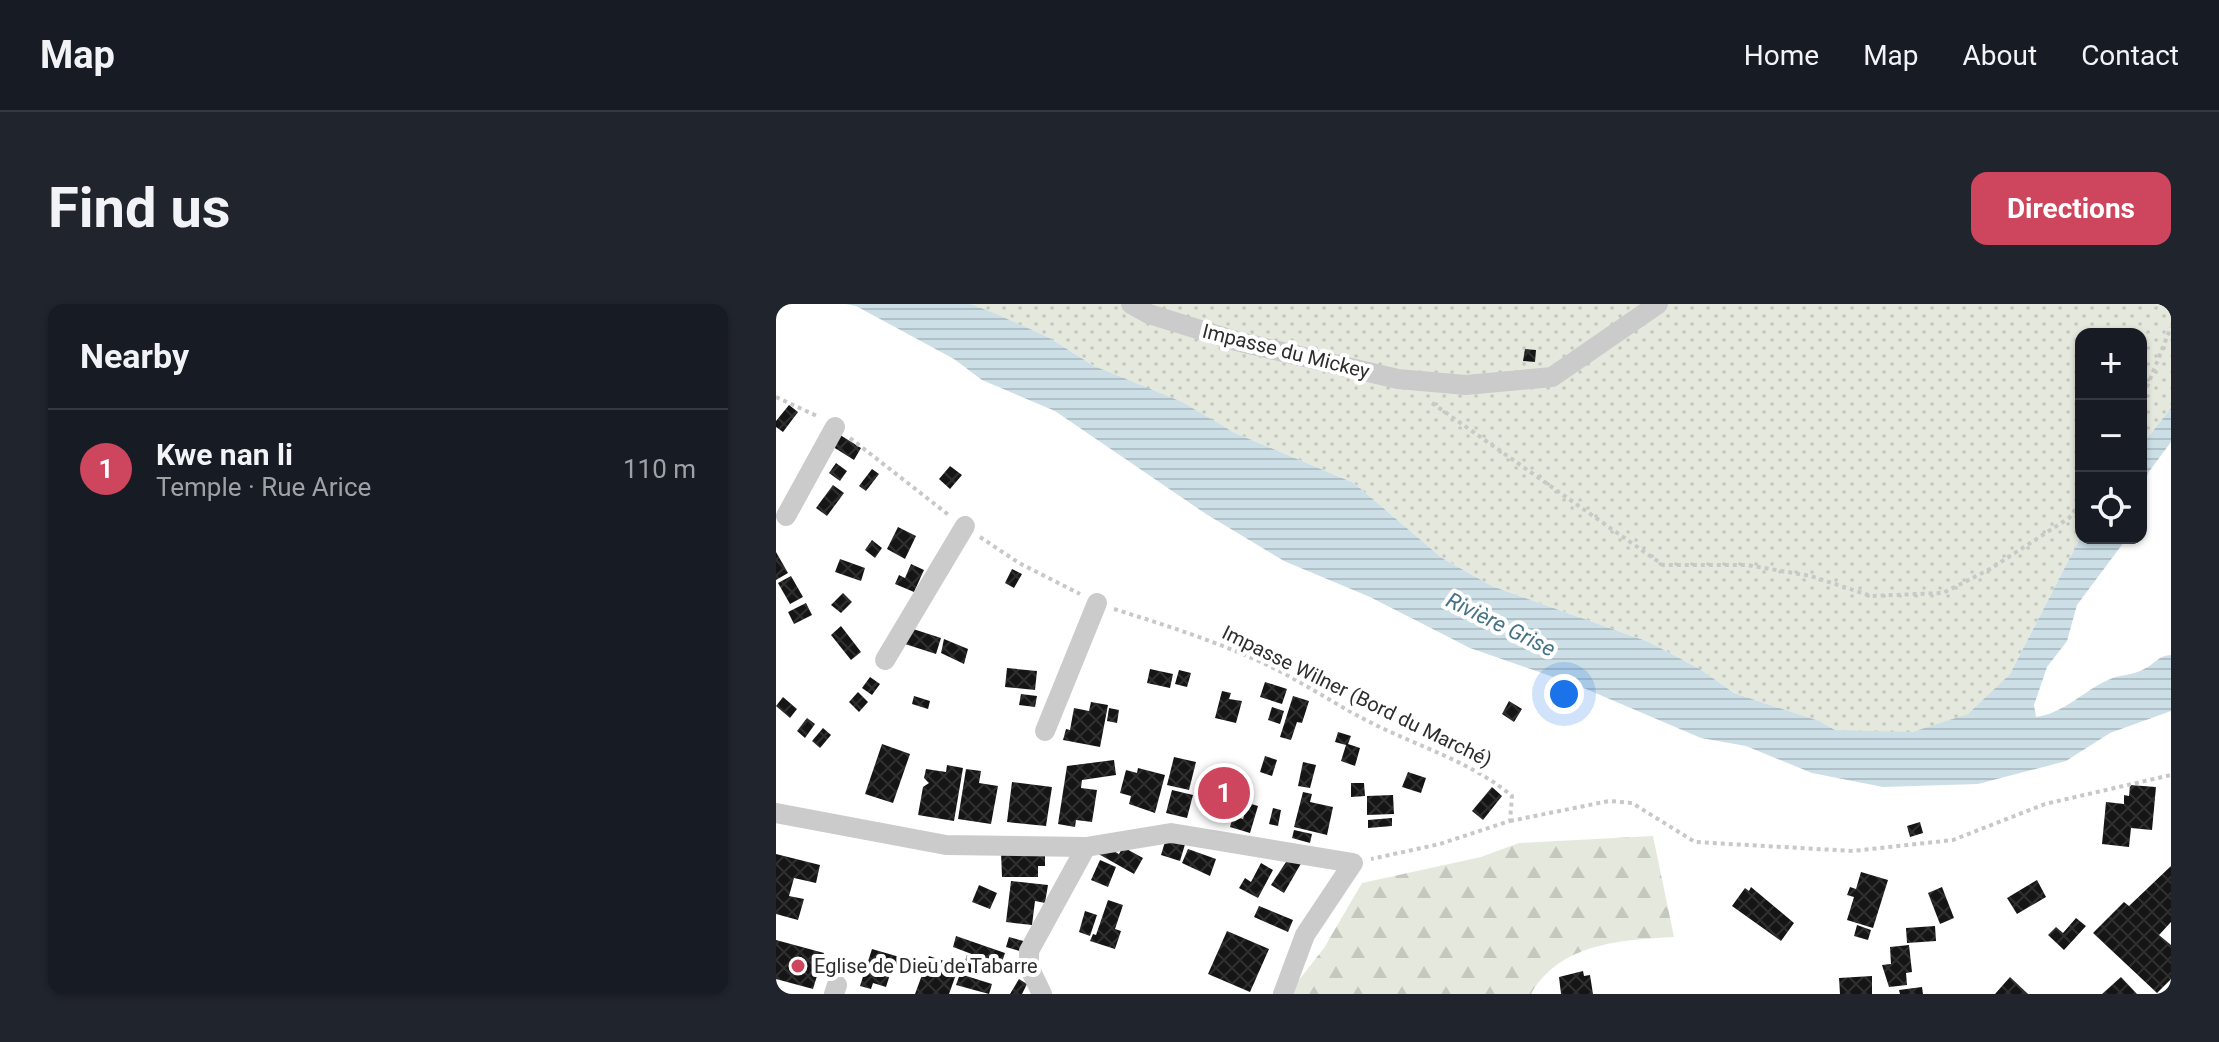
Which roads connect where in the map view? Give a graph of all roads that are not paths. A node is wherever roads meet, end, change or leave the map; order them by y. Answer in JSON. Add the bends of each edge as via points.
{"nodes":[{"id":1,"x":1131,"y":304,"type":"edge"},
{"id":2,"x":1658,"y":304,"type":"edge"},
{"id":3,"x":835,"y":427,"type":"road end"},
{"id":4,"x":786,"y":516,"type":"dead end"},
{"id":5,"x":965,"y":526,"type":"road end"},
{"id":6,"x":1097,"y":603,"type":"road end"},
{"id":7,"x":885,"y":660,"type":"dead end"},
{"id":8,"x":1045,"y":731,"type":"dead end"},
{"id":9,"x":776,"y":813,"type":"edge"},
{"id":10,"x":1086,"y":847,"type":"junction"},
{"id":11,"x":1042,"y":994,"type":"edge"},
{"id":12,"x":1283,"y":994,"type":"edge"}],
"edges":[{"from":1,"to":2,"type":"street","name":"Impasse du Mickey","via":[[1236,341],[1398,379],[1466,385],[1552,377]]},
{"from":3,"to":4,"type":"street"},
{"from":5,"to":7,"type":"street"},
{"from":6,"to":8,"type":"street"},
{"from":9,"to":10,"type":"street","via":[[946,845]]},
{"from":10,"to":11,"type":"street","via":[[1029,951],[1029,967]]},
{"from":10,"to":12,"type":"street","via":[[1171,833],[1353,863],[1305,935]]}]}
